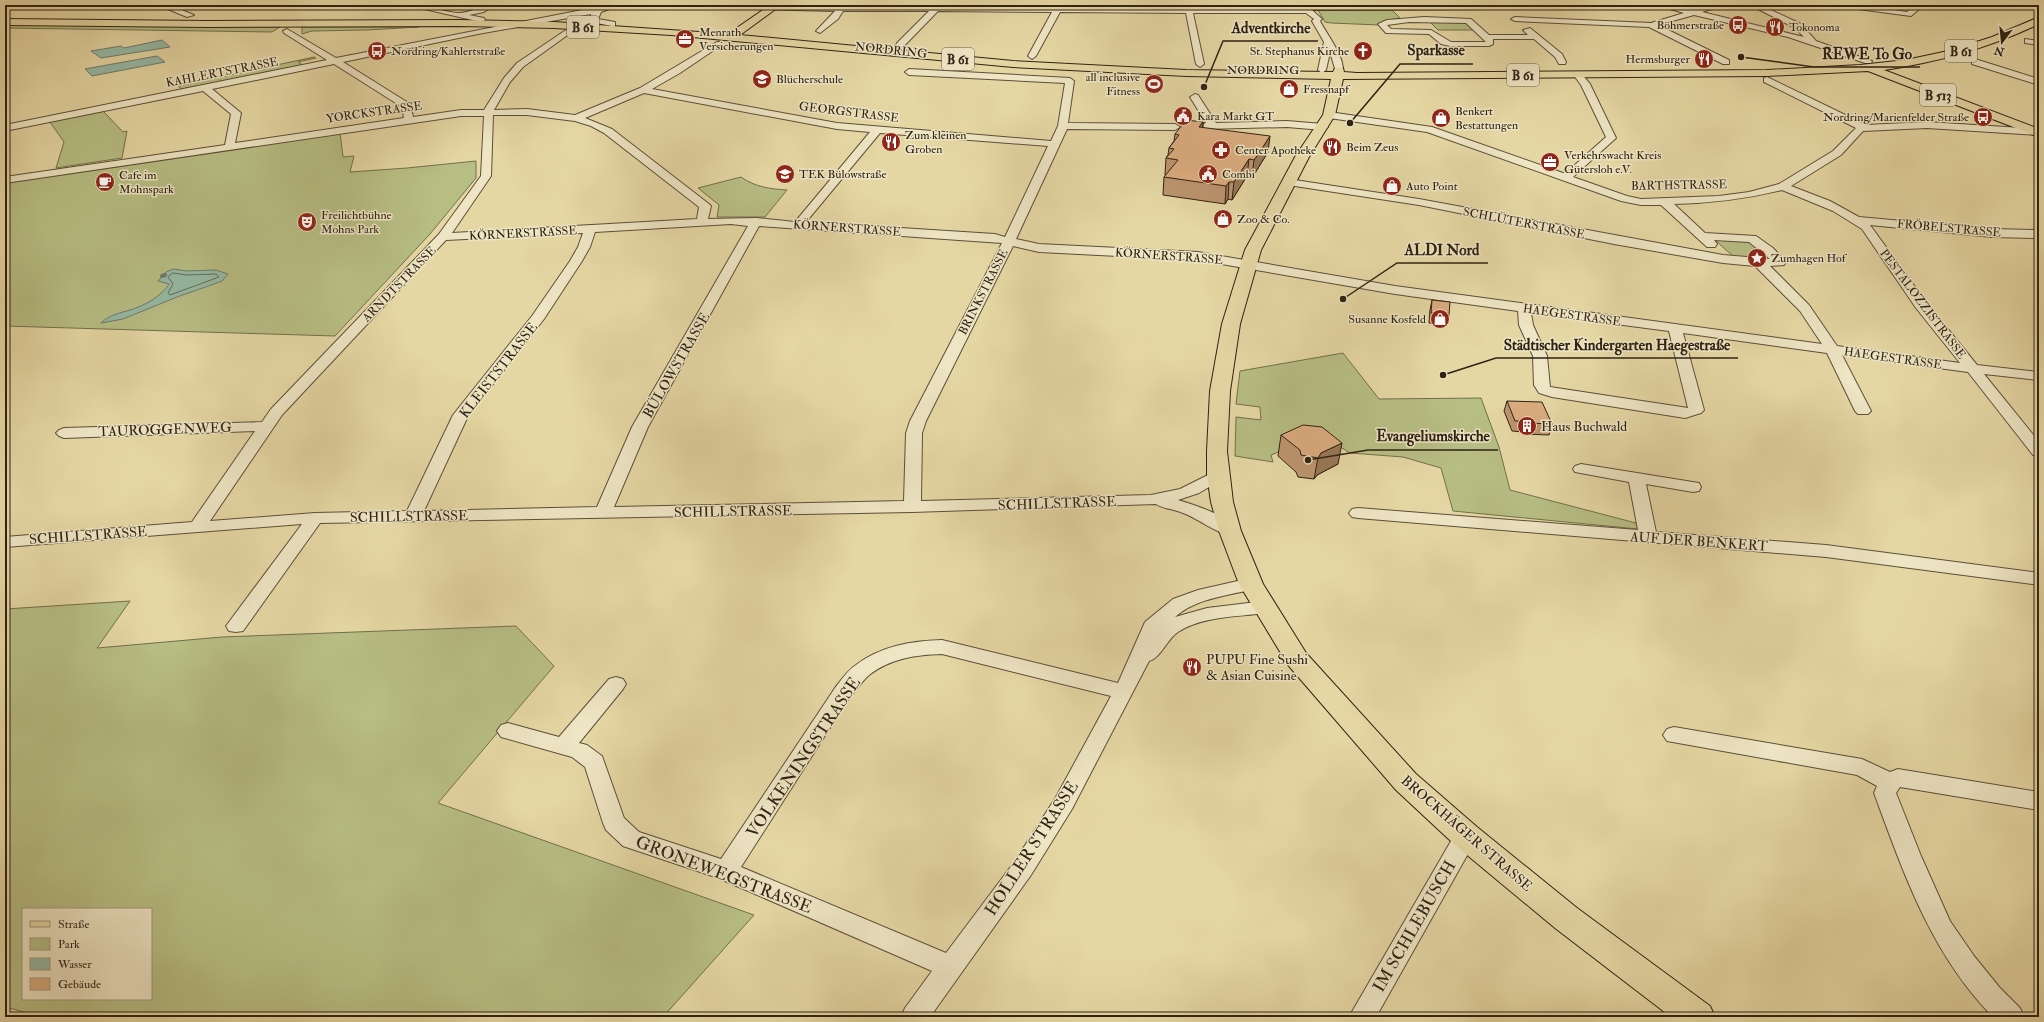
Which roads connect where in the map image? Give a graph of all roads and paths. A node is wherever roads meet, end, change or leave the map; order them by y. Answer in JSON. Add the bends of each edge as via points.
{"nodes":[{"id":1,"x":162,"y":5,"type":"edge"},
{"id":2,"x":411,"y":5,"type":"edge"},
{"id":3,"x":490,"y":5,"type":"edge"},
{"id":4,"x":617,"y":5,"type":"edge"},
{"id":5,"x":626,"y":5,"type":"edge"},
{"id":6,"x":676,"y":5,"type":"edge"},
{"id":7,"x":1660,"y":5,"type":"edge"},
{"id":8,"x":1720,"y":5,"type":"edge"},
{"id":9,"x":1754,"y":5,"type":"edge"},
{"id":10,"x":1843,"y":5,"type":"edge"},
{"id":11,"x":1920,"y":5,"type":"edge"},
{"id":12,"x":770,"y":6,"type":"edge"},
{"id":13,"x":963,"y":7,"type":"edge"},
{"id":14,"x":1059,"y":7,"type":"edge"},
{"id":15,"x":841,"y":8,"type":"junction"},
{"id":16,"x":1189,"y":8,"type":"edge"},
{"id":17,"x":1393,"y":8,"type":"junction"},
{"id":18,"x":936,"y":9,"type":"junction"},
{"id":19,"x":1307,"y":9,"type":"edge"},
{"id":20,"x":1506,"y":12,"type":"edge"},
{"id":21,"x":598,"y":13,"type":"junction"},
{"id":22,"x":1694,"y":13,"type":"junction"},
{"id":23,"x":2039,"y":14,"type":"edge"},
{"id":24,"x":190,"y":15,"type":"dead end"},
{"id":25,"x":5,"y":18,"type":"edge"},
{"id":26,"x":460,"y":19,"type":"junction"},
{"id":27,"x":481,"y":20,"type":"junction"},
{"id":28,"x":1405,"y":20,"type":"junction"},
{"id":29,"x":2039,"y":20,"type":"edge"},
{"id":30,"x":5,"y":22,"type":"edge"},
{"id":31,"x":557,"y":22,"type":"junction"},
{"id":32,"x":541,"y":23,"type":"junction"},
{"id":33,"x":526,"y":24,"type":"junction"},
{"id":34,"x":612,"y":24,"type":"junction"},
{"id":35,"x":1651,"y":25,"type":"junction"},
{"id":36,"x":1767,"y":30,"type":"junction"},
{"id":37,"x":287,"y":31,"type":"dead end"},
{"id":38,"x":820,"y":31,"type":"dead end"},
{"id":39,"x":1389,"y":31,"type":"junction"},
{"id":40,"x":566,"y":32,"type":"dead end"},
{"id":41,"x":467,"y":34,"type":"junction"},
{"id":42,"x":727,"y":37,"type":"junction"},
{"id":43,"x":1487,"y":37,"type":"junction"},
{"id":44,"x":1535,"y":37,"type":"junction"},
{"id":45,"x":445,"y":40,"type":"junction"},
{"id":46,"x":1391,"y":40,"type":"dead end"},
{"id":47,"x":1812,"y":41,"type":"junction"},
{"id":48,"x":2028,"y":41,"type":"dead end"},
{"id":49,"x":1327,"y":43,"type":"junction"},
{"id":50,"x":2039,"y":43,"type":"edge"},
{"id":51,"x":900,"y":45,"type":"dead end"},
{"id":52,"x":1032,"y":56,"type":"dead end"},
{"id":53,"x":338,"y":61,"type":"junction"},
{"id":54,"x":1562,"y":62,"type":"dead end"},
{"id":55,"x":1726,"y":62,"type":"dead end"},
{"id":56,"x":1975,"y":62,"type":"dead end"},
{"id":57,"x":1200,"y":64,"type":"dead end"},
{"id":58,"x":1863,"y":64,"type":"junction"},
{"id":59,"x":1878,"y":66,"type":"junction"},
{"id":60,"x":909,"y":72,"type":"dead end"},
{"id":61,"x":1321,"y":73,"type":"junction"},
{"id":62,"x":1338,"y":73,"type":"junction"},
{"id":63,"x":1577,"y":74,"type":"junction"},
{"id":64,"x":1767,"y":80,"type":"dead end"},
{"id":65,"x":2039,"y":82,"type":"edge"},
{"id":66,"x":205,"y":88,"type":"junction"},
{"id":67,"x":643,"y":90,"type":"junction"},
{"id":68,"x":1195,"y":97,"type":"dead end"},
{"id":69,"x":488,"y":111,"type":"junction"},
{"id":70,"x":576,"y":118,"type":"junction"},
{"id":71,"x":2000,"y":118,"type":"junction"},
{"id":72,"x":409,"y":120,"type":"junction"},
{"id":73,"x":1971,"y":120,"type":"dead end"},
{"id":74,"x":1326,"y":121,"type":"junction"},
{"id":75,"x":1927,"y":125,"type":"junction"},
{"id":76,"x":1063,"y":126,"type":"junction"},
{"id":77,"x":1176,"y":127,"type":"dead end"},
{"id":78,"x":5,"y":128,"type":"edge"},
{"id":79,"x":1864,"y":128,"type":"junction"},
{"id":80,"x":877,"y":130,"type":"junction"},
{"id":81,"x":2038,"y":132,"type":"edge"},
{"id":82,"x":1055,"y":144,"type":"junction"},
{"id":83,"x":230,"y":145,"type":"junction"},
{"id":84,"x":1563,"y":177,"type":"junction"},
{"id":85,"x":5,"y":180,"type":"edge"},
{"id":86,"x":1288,"y":182,"type":"junction"},
{"id":87,"x":1783,"y":186,"type":"junction"},
{"id":88,"x":1664,"y":201,"type":"junction"},
{"id":89,"x":1858,"y":220,"type":"junction"},
{"id":90,"x":756,"y":221,"type":"junction"},
{"id":91,"x":702,"y":222,"type":"junction"},
{"id":92,"x":798,"y":225,"type":"junction"},
{"id":93,"x":590,"y":229,"type":"junction"},
{"id":94,"x":2039,"y":234,"type":"edge"},
{"id":95,"x":1704,"y":236,"type":"junction"},
{"id":96,"x":443,"y":237,"type":"junction"},
{"id":97,"x":1009,"y":241,"type":"junction"},
{"id":98,"x":1723,"y":260,"type":"junction"},
{"id":99,"x":1759,"y":263,"type":"junction"},
{"id":100,"x":1248,"y":264,"type":"junction"},
{"id":101,"x":1524,"y":308,"type":"junction"},
{"id":102,"x":1675,"y":329,"type":"junction"},
{"id":103,"x":1832,"y":350,"type":"junction"},
{"id":104,"x":1974,"y":369,"type":"junction"},
{"id":105,"x":2039,"y":376,"type":"edge"},
{"id":106,"x":1863,"y":411,"type":"dead end"},
{"id":107,"x":266,"y":426,"type":"junction"},
{"id":108,"x":64,"y":433,"type":"dead end"},
{"id":109,"x":2039,"y":452,"type":"edge"},
{"id":110,"x":1581,"y":469,"type":"dead end"},
{"id":111,"x":1218,"y":475,"type":"junction"},
{"id":112,"x":1637,"y":478,"type":"junction"},
{"id":113,"x":1693,"y":487,"type":"dead end"},
{"id":114,"x":1151,"y":500,"type":"junction"},
{"id":115,"x":912,"y":507,"type":"junction"},
{"id":116,"x":603,"y":513,"type":"junction"},
{"id":117,"x":1358,"y":513,"type":"dead end"},
{"id":118,"x":413,"y":516,"type":"junction"},
{"id":119,"x":315,"y":518,"type":"junction"},
{"id":120,"x":197,"y":527,"type":"junction"},
{"id":121,"x":1230,"y":531,"type":"junction"},
{"id":122,"x":1648,"y":537,"type":"junction"},
{"id":123,"x":5,"y":542,"type":"edge"},
{"id":124,"x":2039,"y":579,"type":"edge"},
{"id":125,"x":1258,"y":596,"type":"junction"},
{"id":126,"x":236,"y":626,"type":"dead end"},
{"id":127,"x":1135,"y":671,"type":"junction"},
{"id":128,"x":616,"y":684,"type":"dead end"},
{"id":129,"x":1123,"y":692,"type":"junction"},
{"id":130,"x":508,"y":731,"type":"dead end"},
{"id":131,"x":1674,"y":735,"type":"dead end"},
{"id":132,"x":563,"y":747,"type":"junction"},
{"id":133,"x":1889,"y":782,"type":"junction"},
{"id":134,"x":2039,"y":801,"type":"edge"},
{"id":135,"x":1466,"y":836,"type":"junction"},
{"id":136,"x":726,"y":871,"type":"junction"},
{"id":137,"x":951,"y":967,"type":"junction"},
{"id":138,"x":914,"y":1017,"type":"edge"},
{"id":139,"x":1362,"y":1017,"type":"edge"},
{"id":140,"x":1698,"y":1017,"type":"edge"},
{"id":141,"x":2011,"y":1017,"type":"edge"}],
"edges":[{"from":1,"to":24,"type":"street"},
{"from":2,"to":26,"type":"street","name":"NORDRING"},
{"from":3,"to":26,"type":"street"},
{"from":4,"to":32,"type":"street","name":"KAHLERTSTRASSE"},
{"from":5,"to":21,"type":"street"},
{"from":6,"to":12,"type":"street"},
{"from":7,"to":22,"type":"street"},
{"from":8,"to":22,"type":"street"},
{"from":9,"to":47,"type":"street","via":[[1798,26]]},
{"from":10,"to":11,"type":"street","via":[[1893,18],[1898,13],[1912,14]]},
{"from":12,"to":15,"type":"street"},
{"from":12,"to":42,"type":"main road"},
{"from":13,"to":14,"type":"street"},
{"from":13,"to":18,"type":"street"},
{"from":14,"to":16,"type":"street"},
{"from":14,"to":52,"type":"street"},
{"from":15,"to":18,"type":"street"},
{"from":15,"to":38,"type":"street","via":[[836,17]]},
{"from":16,"to":19,"type":"street"},
{"from":16,"to":57,"type":"street"},
{"from":17,"to":19,"type":"street"},
{"from":17,"to":20,"type":"street"},
{"from":17,"to":28,"type":"street"},
{"from":18,"to":51,"type":"street"},
{"from":19,"to":49,"type":"street"},
{"from":20,"to":35,"type":"street"},
{"from":20,"to":44,"type":"street"},
{"from":21,"to":31,"type":"street"},
{"from":21,"to":34,"type":"street","via":[[594,20]]},
{"from":22,"to":35,"type":"street"},
{"from":22,"to":36,"type":"street"},
{"from":23,"to":58,"type":"main road","name":"NORDRING","number":"B 61","via":[[1968,42]]},
{"from":25,"to":27,"type":"main road","number":"B 61","via":[[213,22]]},
{"from":26,"to":27,"type":"street","name":"NORDRING"},
{"from":26,"to":30,"type":"main road","number":"B 61"},
{"from":26,"to":33,"type":"main road","name":"NORDRING","number":"B 61"},
{"from":26,"to":41,"type":"street","via":[[474,28]]},
{"from":27,"to":32,"type":"main road","name":"NORDRING","number":"B 61"},
{"from":28,"to":39,"type":"street","via":[[1382,22]]},
{"from":28,"to":43,"type":"street","via":[[1466,21]]},
{"from":29,"to":59,"type":"main road","name":"NORDRING","number":"B 61","via":[[1981,45],[1950,54]]},
{"from":31,"to":32,"type":"main road","name":"NORDRING","number":"B 61"},
{"from":31,"to":34,"type":"main road","name":"NORDRING","number":"B 61"},
{"from":32,"to":33,"type":"main road","name":"NORDRING","number":"B 61"},
{"from":32,"to":42,"type":"main road","name":"NORDRING","number":"B 61"},
{"from":32,"to":45,"type":"street","name":"KAHLERTSTRASSE"},
{"from":33,"to":41,"type":"street","name":"KAHLERTSTRASSE"},
{"from":34,"to":42,"type":"main road","name":"NORDRING","number":"B 61"},
{"from":35,"to":55,"type":"street"},
{"from":36,"to":47,"type":"street"},
{"from":36,"to":58,"type":"street"},
{"from":37,"to":53,"type":"street"},
{"from":39,"to":43,"type":"street","via":[[1431,32],[1444,42],[1455,44],[1489,44]]},
{"from":39,"to":46,"type":"street","via":[[1386,32]]},
{"from":40,"to":69,"type":"street","name":"ARNDTSTRASSE","via":[[520,65],[507,80]]},
{"from":41,"to":45,"type":"street","name":"KAHLERTSTRASSE"},
{"from":42,"to":61,"type":"main road","name":"NORDRING","number":"B 61","via":[[1052,67],[1186,73]]},
{"from":42,"to":67,"type":"street","via":[[677,71]]},
{"from":43,"to":44,"type":"street"},
{"from":44,"to":54,"type":"street","via":[[1559,56]]},
{"from":45,"to":53,"type":"street","name":"KAHLERTSTRASSE"},
{"from":47,"to":58,"type":"street"},
{"from":48,"to":50,"type":"street"},
{"from":49,"to":61,"type":"street"},
{"from":49,"to":62,"type":"street","via":[[1334,52]]},
{"from":53,"to":66,"type":"street","name":"KAHLERTSTRASSE"},
{"from":53,"to":72,"type":"street","via":[[407,106]]},
{"from":56,"to":65,"type":"street"},
{"from":58,"to":59,"type":"main road","name":"NORDRING","number":"B 61"},
{"from":58,"to":62,"type":"main road","name":"NORDRING","number":"B 61","via":[[1786,68]]},
{"from":58,"to":63,"type":"main road","name":"NORDRING","number":"B 61","via":[[1767,73]]},
{"from":58,"to":71,"type":"main road","number":"B 513"},
{"from":59,"to":71,"type":"main road","number":"B 513"},
{"from":60,"to":76,"type":"street","name":"BRINKSTRASSE","via":[[1070,81]]},
{"from":61,"to":62,"type":"main road","name":"NORDRING","number":"B 61"},
{"from":62,"to":63,"type":"main road","name":"NORDRING","number":"B 61"},
{"from":62,"to":74,"type":"main road","name":"BROCKHÄGER STRASSE"},
{"from":63,"to":84,"type":"street","via":[[1585,84],[1610,138],[1570,174]]},
{"from":64,"to":79,"type":"street"},
{"from":66,"to":78,"type":"street","name":"KAHLERTSTRASSE"},
{"from":66,"to":83,"type":"street","via":[[236,113]]},
{"from":67,"to":70,"type":"street"},
{"from":67,"to":80,"type":"street","name":"GEORGSTRASSE","via":[[837,126]]},
{"from":68,"to":74,"type":"street","via":[[1209,126]]},
{"from":69,"to":70,"type":"street","name":"YORCKSTRASSE","via":[[527,112]]},
{"from":69,"to":72,"type":"street","name":"YORCKSTRASSE","via":[[461,112]]},
{"from":69,"to":96,"type":"street","name":"ARNDTSTRASSE","via":[[486,176]]},
{"from":70,"to":91,"type":"street","name":"YORCKSTRASSE","via":[[608,130],[695,197],[705,206]]},
{"from":71,"to":81,"type":"main road","number":"B 513"},
{"from":72,"to":83,"type":"street","name":"YORCKSTRASSE"},
{"from":73,"to":75,"type":"street","via":[[1925,123]]},
{"from":74,"to":84,"type":"street","name":"BARTHSTRASSE","via":[[1428,129]]},
{"from":74,"to":86,"type":"main road","name":"BROCKHÄGER STRASSE"},
{"from":75,"to":79,"type":"street"},
{"from":75,"to":81,"type":"street"},
{"from":76,"to":77,"type":"street"},
{"from":76,"to":82,"type":"street","name":"BRINKSTRASSE"},
{"from":79,"to":87,"type":"street","name":"BARTHSTRASSE","via":[[1837,153]]},
{"from":80,"to":82,"type":"street","name":"GEORGSTRASSE"},
{"from":80,"to":92,"type":"street"},
{"from":82,"to":97,"type":"street","name":"BRINKSTRASSE"},
{"from":83,"to":85,"type":"street","name":"YORCKSTRASSE"},
{"from":84,"to":88,"type":"street","name":"BARTHSTRASSE","via":[[1625,199],[1641,202]]},
{"from":86,"to":98,"type":"street","name":"SCHLÜTERSTRASSE","via":[[1420,202]]},
{"from":86,"to":100,"type":"main road","name":"BROCKHÄGER STRASSE"},
{"from":87,"to":88,"type":"street","name":"BARTHSTRASSE","via":[[1727,198]]},
{"from":87,"to":89,"type":"street","name":"PESTALOZZISTRASSE"},
{"from":88,"to":95,"type":"street"},
{"from":89,"to":94,"type":"street","name":"FRÖBELSTRASSE","via":[[1992,233]]},
{"from":89,"to":104,"type":"street","name":"PESTALOZZISTRASSE","via":[[1866,227],[1921,304]]},
{"from":90,"to":91,"type":"street","name":"KÖRNERSTRASSE"},
{"from":90,"to":92,"type":"street","name":"KÖRNERSTRASSE"},
{"from":90,"to":116,"type":"street","name":"BÜLOWSTRASSE","via":[[640,427]]},
{"from":91,"to":93,"type":"street","name":"KÖRNERSTRASSE"},
{"from":92,"to":97,"type":"street","name":"KÖRNERSTRASSE"},
{"from":93,"to":96,"type":"street","name":"KÖRNERSTRASSE"},
{"from":93,"to":118,"type":"street","name":"KLEISTSTRASSE","via":[[576,261],[537,319],[461,416]]},
{"from":95,"to":98,"type":"street"},
{"from":95,"to":99,"type":"street","via":[[1752,238],[1780,262]]},
{"from":96,"to":107,"type":"street","name":"ARNDTSTRASSE","via":[[276,412]]},
{"from":97,"to":100,"type":"street","name":"KÖRNERSTRASSE","via":[[1039,248],[1198,256]]},
{"from":97,"to":115,"type":"street","name":"BRINKSTRASSE","via":[[918,421],[914,433]]},
{"from":98,"to":99,"type":"street","name":"SCHLÜTERSTRASSE"},
{"from":99,"to":103,"type":"street","via":[[1790,292],[1810,316]]},
{"from":100,"to":101,"type":"street","name":"HAEGESTRASSE","via":[[1387,289]]},
{"from":100,"to":111,"type":"main road","name":"BROCKHÄGER STRASSE","via":[[1231,324],[1220,391]]},
{"from":101,"to":102,"type":"street","name":"HAEGESTRASSE"},
{"from":101,"to":102,"type":"street","via":[[1526,325],[1540,356],[1541,385],[1544,390],[1685,413],[1696,410]]},
{"from":102,"to":103,"type":"street","name":"HAEGESTRASSE"},
{"from":103,"to":104,"type":"street","name":"HAEGESTRASSE"},
{"from":103,"to":106,"type":"street"},
{"from":104,"to":105,"type":"street","name":"HAEGESTRASSE"},
{"from":104,"to":109,"type":"street","name":"PESTALOZZISTRASSE"},
{"from":107,"to":108,"type":"street","name":"TAUROGGENWEG"},
{"from":107,"to":120,"type":"street","name":"ARNDTSTRASSE"},
{"from":110,"to":112,"type":"street"},
{"from":111,"to":114,"type":"street","name":"SCHILLSTRASSE","via":[[1186,494]]},
{"from":111,"to":121,"type":"main road","name":"BROCKHÄGER STRASSE"},
{"from":112,"to":113,"type":"street"},
{"from":112,"to":122,"type":"street"},
{"from":114,"to":115,"type":"street","name":"SCHILLSTRASSE"},
{"from":114,"to":121,"type":"street","name":"SCHILLSTRASSE","via":[[1187,508]]},
{"from":115,"to":116,"type":"street","name":"SCHILLSTRASSE"},
{"from":116,"to":118,"type":"street","name":"SCHILLSTRASSE"},
{"from":117,"to":122,"type":"street","name":"AUF DER BENKERT"},
{"from":118,"to":119,"type":"street","name":"SCHILLSTRASSE"},
{"from":119,"to":120,"type":"street","name":"SCHILLSTRASSE"},
{"from":119,"to":126,"type":"street"},
{"from":120,"to":123,"type":"street","name":"SCHILLSTRASSE"},
{"from":121,"to":125,"type":"main road","name":"BROCKHÄGER STRASSE"},
{"from":122,"to":124,"type":"street","name":"AUF DER BENKERT","via":[[1826,551]]},
{"from":125,"to":127,"type":"street","name":"HOLLER STRASSE","via":[[1177,623],[1164,633]]},
{"from":125,"to":127,"type":"street","name":"HOLLER STRASSE","via":[[1198,596],[1180,603],[1152,627]]},
{"from":125,"to":135,"type":"main road","name":"BROCKHÄGER STRASSE","via":[[1297,659],[1406,782]]},
{"from":127,"to":129,"type":"street","name":"HOLLER STRASSE"},
{"from":128,"to":132,"type":"street"},
{"from":129,"to":136,"type":"street","name":"VOLKENINGSTRASSE","via":[[942,647],[915,648],[888,655],[862,670],[842,693]]},
{"from":129,"to":137,"type":"street","name":"HOLLER STRASSE","via":[[1064,803],[1022,868]]},
{"from":130,"to":132,"type":"street","name":"GRONEWEGSTRASSE"},
{"from":131,"to":133,"type":"street","via":[[1862,767]]},
{"from":132,"to":136,"type":"street","name":"GRONEWEGSTRASSE","via":[[579,751],[594,762],[614,823],[631,839]]},
{"from":133,"to":134,"type":"street","via":[[1898,778]]},
{"from":133,"to":141,"type":"street","via":[[1885,793],[1941,928],[1965,964]]},
{"from":135,"to":139,"type":"street","name":"IM SCHLEBUSCH"},
{"from":135,"to":140,"type":"main road","name":"BROCKHÄGER STRASSE","via":[[1566,918]]},
{"from":136,"to":137,"type":"street","name":"GRONEWEGSTRASSE"},
{"from":137,"to":138,"type":"street","name":"HOLLER STRASSE"}]}
